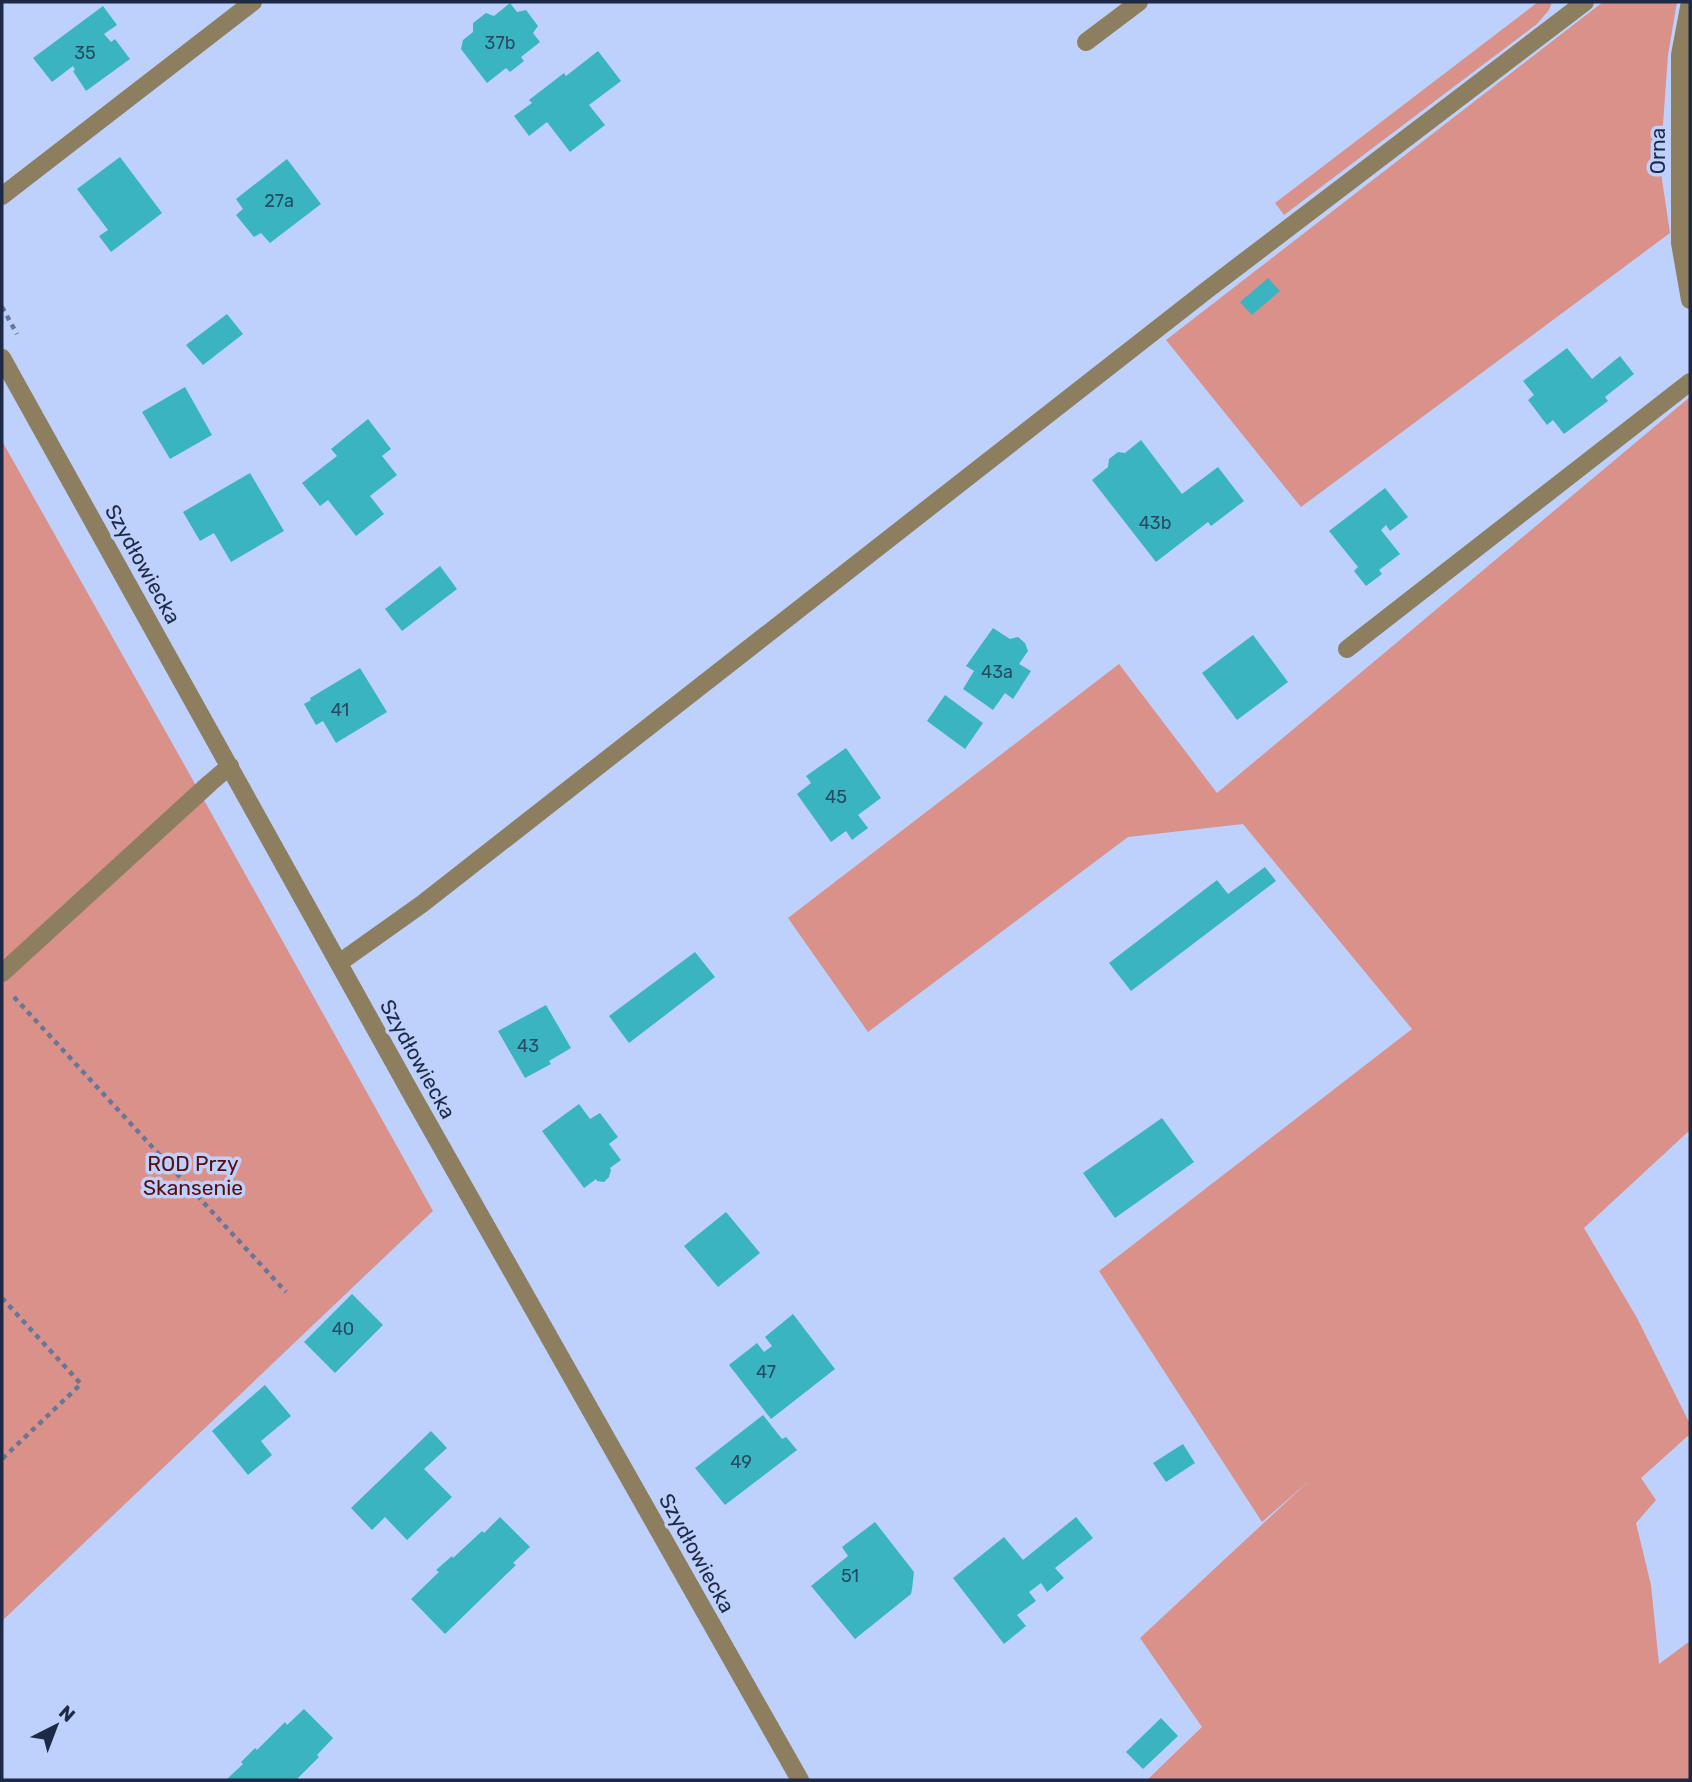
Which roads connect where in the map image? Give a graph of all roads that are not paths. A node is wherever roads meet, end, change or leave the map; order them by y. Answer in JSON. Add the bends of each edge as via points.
{"nodes":[{"id":1,"x":253,"y":2,"type":"edge"},
{"id":2,"x":1139,"y":2,"type":"edge"},
{"id":3,"x":1585,"y":2,"type":"edge"},
{"id":4,"x":1690,"y":2,"type":"edge"},
{"id":5,"x":1086,"y":41,"type":"dead end"},
{"id":6,"x":2,"y":196,"type":"edge"},
{"id":7,"x":1690,"y":300,"type":"edge"},
{"id":8,"x":2,"y":358,"type":"edge"},
{"id":9,"x":1690,"y":382,"type":"edge"},
{"id":10,"x":1347,"y":649,"type":"dead end"},
{"id":11,"x":230,"y":766,"type":"junction"},
{"id":12,"x":339,"y":964,"type":"junction"},
{"id":13,"x":2,"y":973,"type":"edge"},
{"id":14,"x":800,"y":1780,"type":"edge"}],
"edges":[{"from":1,"to":6,"type":"street"},
{"from":2,"to":5,"type":"street"},
{"from":3,"to":12,"type":"street","via":[[1207,290],[433,896]]},
{"from":4,"to":7,"type":"street","name":"Orna","via":[[1680,55],[1679,243]]},
{"from":8,"to":11,"type":"street","name":"Szydłowiecka"},
{"from":9,"to":10,"type":"street"},
{"from":11,"to":12,"type":"street","name":"Szydłowiecka"},
{"from":11,"to":13,"type":"street"},
{"from":12,"to":14,"type":"street","name":"Szydłowiecka"}]}
